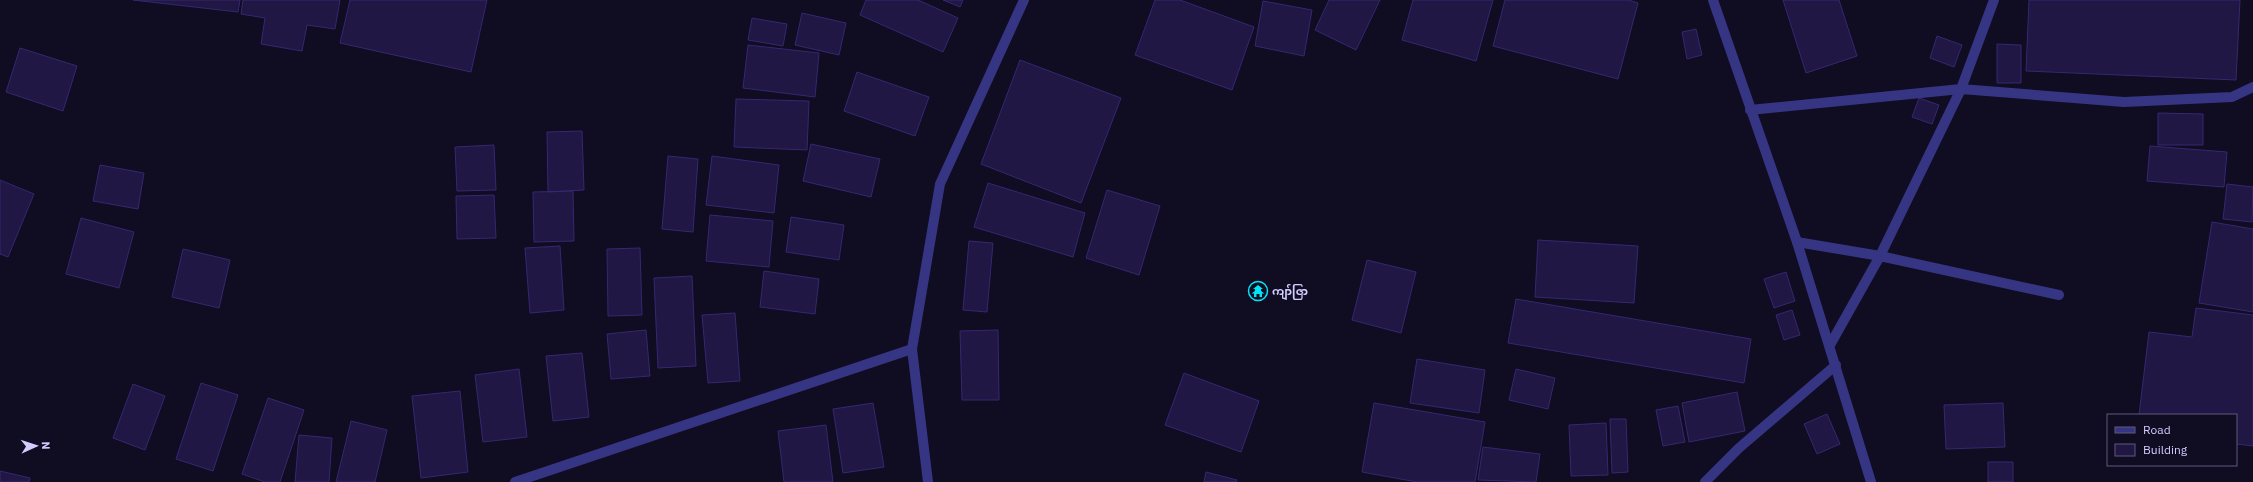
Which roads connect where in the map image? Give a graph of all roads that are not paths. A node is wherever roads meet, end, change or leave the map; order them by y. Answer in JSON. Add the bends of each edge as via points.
{"nodes":[{"id":1,"x":1024,"y":0,"type":"edge"},
{"id":2,"x":1713,"y":0,"type":"edge"},
{"id":3,"x":1994,"y":0,"type":"edge"},
{"id":4,"x":2253,"y":87,"type":"edge"},
{"id":5,"x":1962,"y":89,"type":"junction"},
{"id":6,"x":1750,"y":110,"type":"junction"},
{"id":7,"x":1797,"y":242,"type":"junction"},
{"id":8,"x":1880,"y":256,"type":"junction"},
{"id":9,"x":2059,"y":295,"type":"dead end"},
{"id":10,"x":1830,"y":345,"type":"junction"},
{"id":11,"x":912,"y":349,"type":"junction"},
{"id":12,"x":1836,"y":365,"type":"junction"},
{"id":13,"x":515,"y":482,"type":"edge"},
{"id":14,"x":928,"y":482,"type":"edge"},
{"id":15,"x":1705,"y":482,"type":"edge"},
{"id":16,"x":1871,"y":482,"type":"edge"}],
"edges":[{"from":1,"to":11,"type":"street","via":[[940,184]]},
{"from":2,"to":6,"type":"street"},
{"from":3,"to":5,"type":"street"},
{"from":4,"to":5,"type":"street","via":[[2232,97],[2124,102]]},
{"from":5,"to":6,"type":"street"},
{"from":5,"to":8,"type":"street"},
{"from":6,"to":7,"type":"street"},
{"from":7,"to":8,"type":"street"},
{"from":7,"to":10,"type":"street"},
{"from":8,"to":9,"type":"street"},
{"from":8,"to":10,"type":"street"},
{"from":10,"to":12,"type":"street"},
{"from":11,"to":13,"type":"street"},
{"from":11,"to":14,"type":"street"},
{"from":12,"to":15,"type":"street","via":[[1739,448]]},
{"from":12,"to":16,"type":"street"}]}
